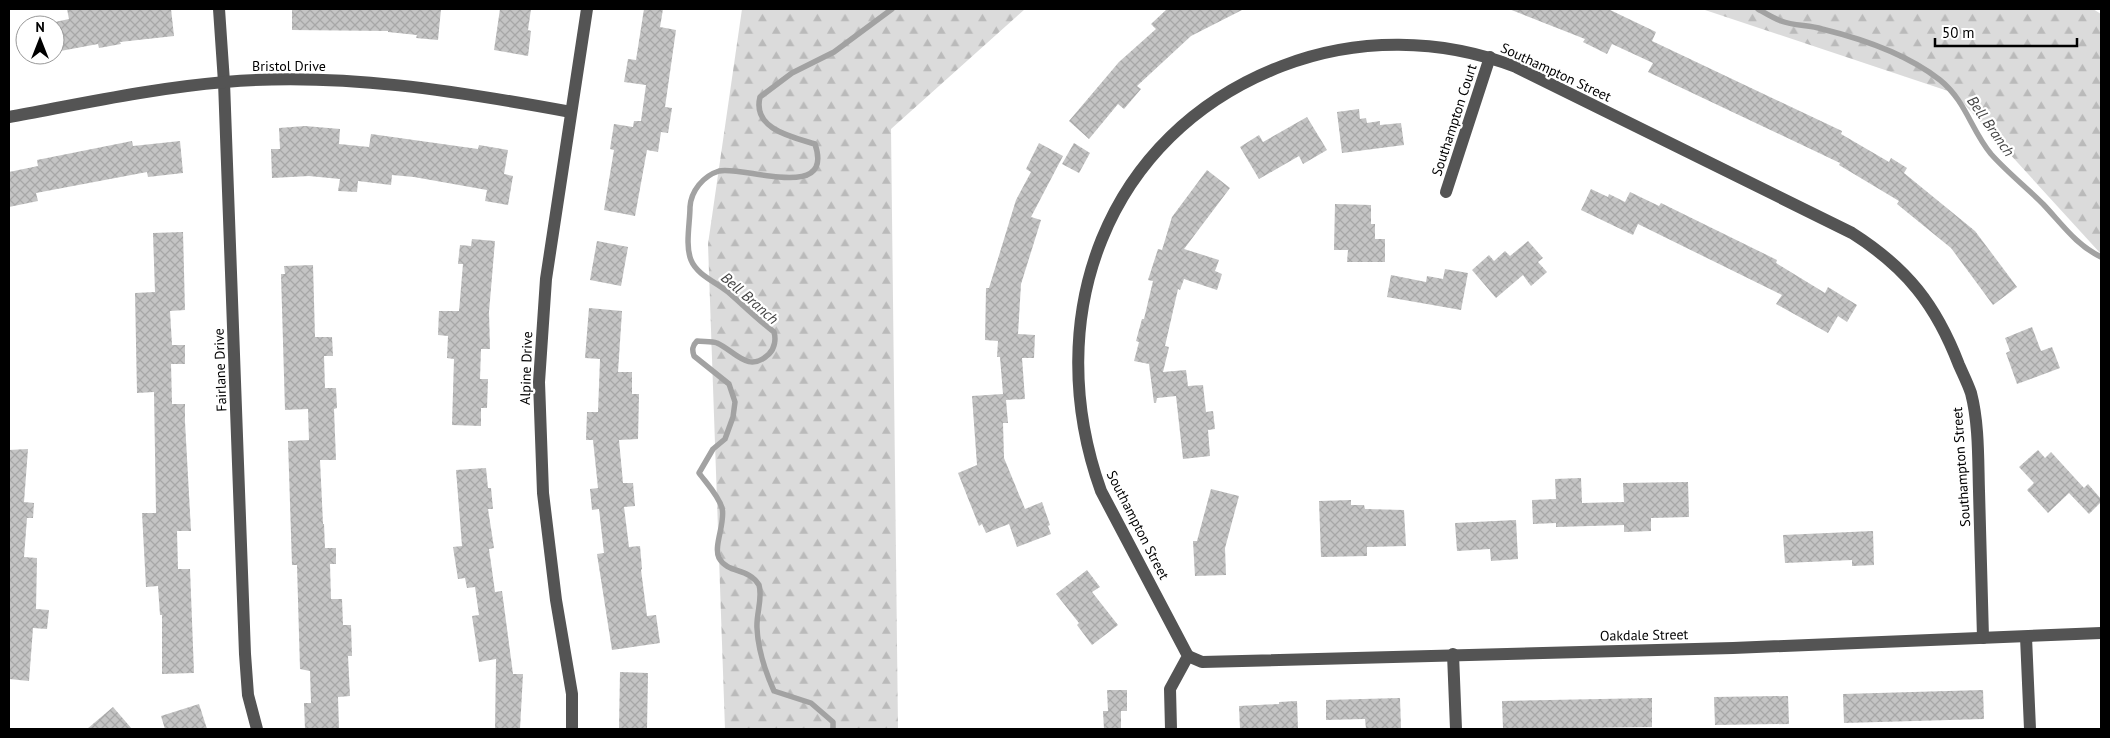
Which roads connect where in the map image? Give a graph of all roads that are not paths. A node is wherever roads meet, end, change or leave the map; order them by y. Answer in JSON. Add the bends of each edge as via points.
{"nodes":[{"id":1,"x":220,"y":9,"type":"edge"},
{"id":2,"x":587,"y":9,"type":"edge"},
{"id":3,"x":1490,"y":57,"type":"junction"},
{"id":4,"x":224,"y":82,"type":"junction"},
{"id":5,"x":570,"y":112,"type":"junction"},
{"id":6,"x":9,"y":117,"type":"edge"},
{"id":7,"x":1446,"y":192,"type":"dead end"},
{"id":8,"x":2101,"y":633,"type":"edge"},
{"id":9,"x":2026,"y":637,"type":"junction"},
{"id":10,"x":1983,"y":638,"type":"junction"},
{"id":11,"x":1453,"y":654,"type":"junction"},
{"id":12,"x":1188,"y":656,"type":"junction"},
{"id":13,"x":257,"y":729,"type":"edge"},
{"id":14,"x":572,"y":729,"type":"edge"},
{"id":15,"x":1171,"y":729,"type":"edge"},
{"id":16,"x":1456,"y":729,"type":"edge"},
{"id":17,"x":2030,"y":729,"type":"edge"}],
"edges":[{"from":1,"to":4,"type":"street","name":"Fairlane Drive"},
{"from":2,"to":5,"type":"street","name":"Alpine Drive"},
{"from":3,"to":7,"type":"street","name":"Southampton Court"},
{"from":3,"to":10,"type":"street","name":"Southampton Street","via":[[1852,233],[1888,257],[1918,288],[1936,312],[1971,393],[1976,425]]},
{"from":3,"to":12,"type":"street","name":"Southampton Street","via":[[1432,46],[1377,44],[1320,53],[1263,73],[1218,98],[1172,136],[1138,174],[1109,222],[1091,270],[1080,320],[1078,371],[1084,432],[1101,491]]},
{"from":4,"to":5,"type":"street","name":"Bristol Drive","via":[[344,80],[380,83]]},
{"from":4,"to":6,"type":"street","name":"Bristol Drive"},
{"from":4,"to":13,"type":"street","name":"Fairlane Drive","via":[[245,654],[248,695]]},
{"from":5,"to":14,"type":"street","name":"Alpine Drive","via":[[546,279],[539,399],[543,501],[572,694]]},
{"from":8,"to":9,"type":"street","name":"Oakdale Street"},
{"from":9,"to":10,"type":"street","name":"Oakdale Street"},
{"from":9,"to":17,"type":"street"},
{"from":10,"to":11,"type":"street","name":"Oakdale Street"},
{"from":11,"to":12,"type":"street","name":"Oakdale Street","via":[[1202,662]]},
{"from":11,"to":16,"type":"street"},
{"from":12,"to":15,"type":"street","via":[[1170,689]]}]}
